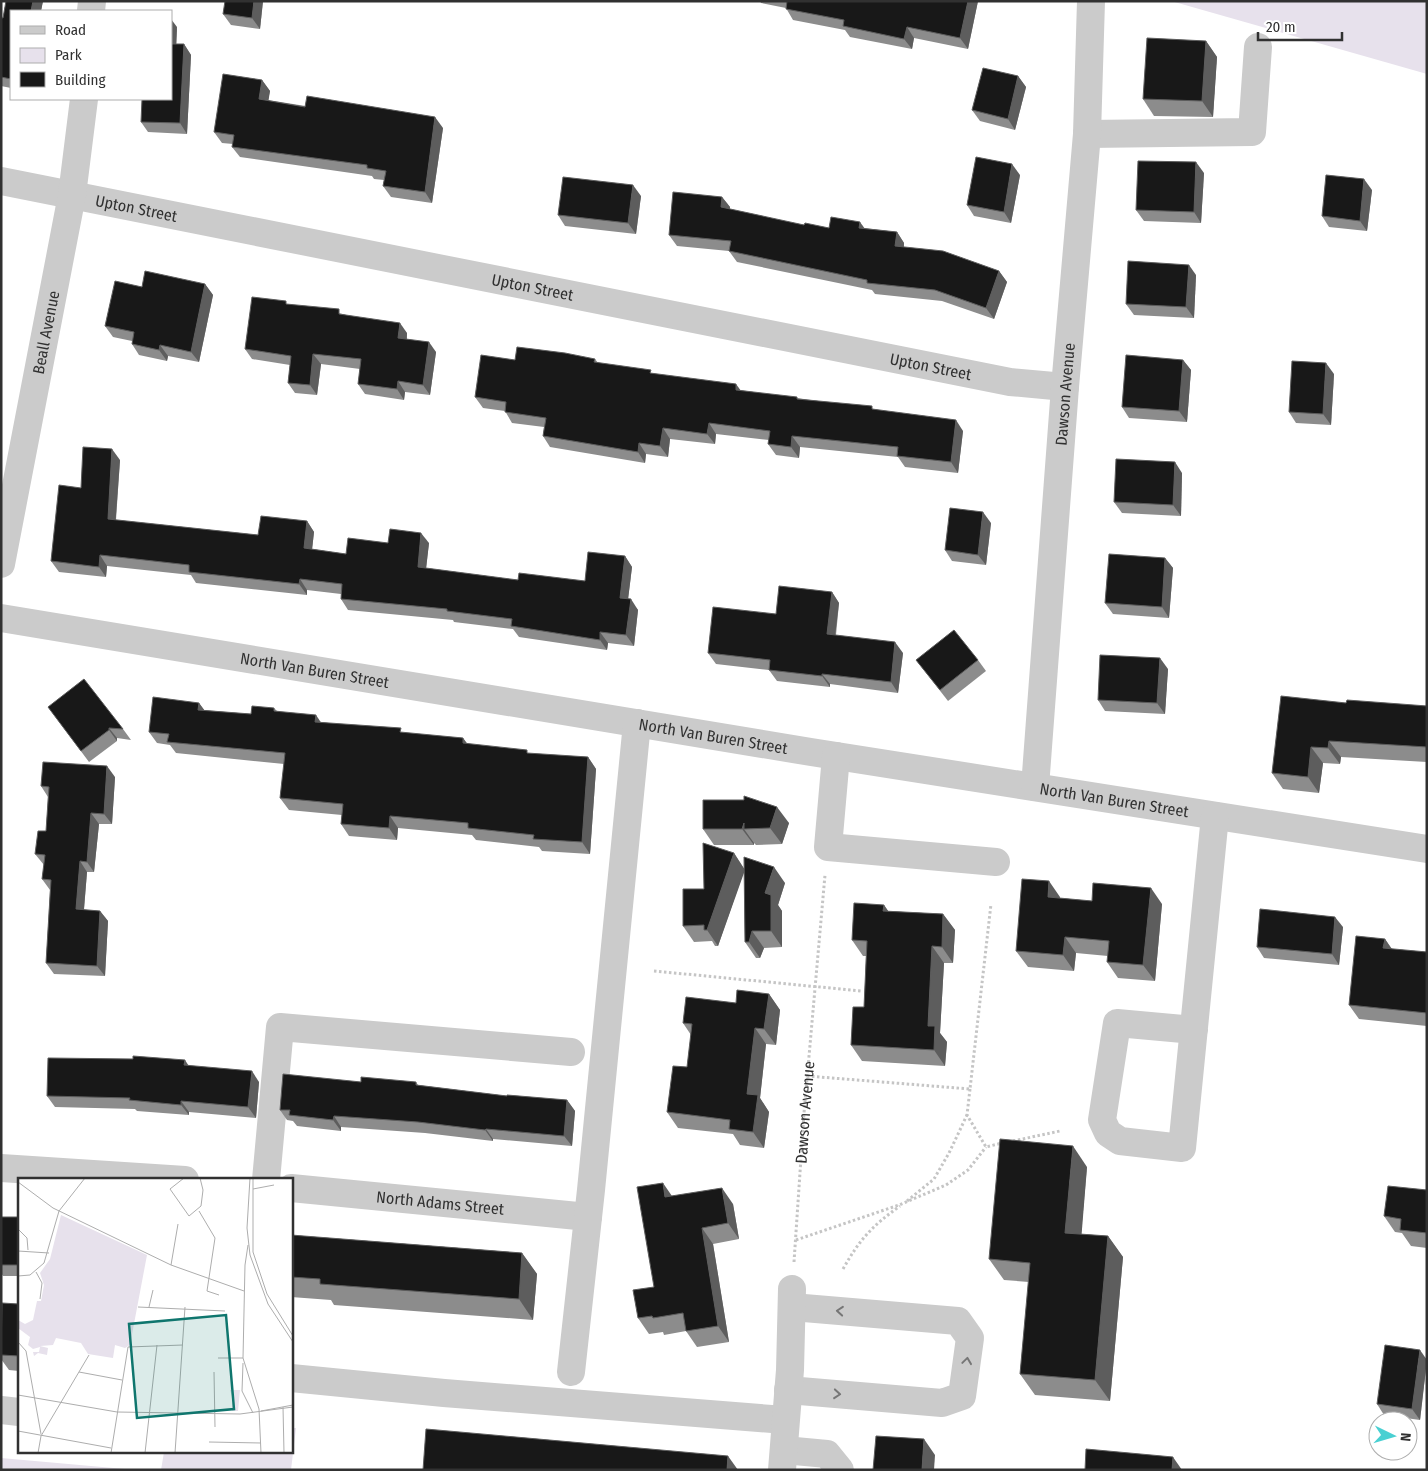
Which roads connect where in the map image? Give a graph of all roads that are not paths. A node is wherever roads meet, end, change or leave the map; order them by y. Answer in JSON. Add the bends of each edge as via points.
{"nodes":[{"id":1,"x":1091,"y":1,"type":"edge"},
{"id":2,"x":1258,"y":47,"type":"dead end"},
{"id":3,"x":84,"y":100,"type":"edge"},
{"id":4,"x":1087,"y":134,"type":"junction"},
{"id":5,"x":1,"y":181,"type":"edge"},
{"id":6,"x":72,"y":196,"type":"junction"},
{"id":7,"x":1065,"y":387,"type":"junction"},
{"id":8,"x":1,"y":564,"type":"edge"},
{"id":9,"x":1,"y":618,"type":"edge"},
{"id":10,"x":637,"y":723,"type":"junction"},
{"id":11,"x":836,"y":756,"type":"junction"},
{"id":12,"x":1035,"y":787,"type":"junction"},
{"id":13,"x":1216,"y":816,"type":"junction"},
{"id":14,"x":1427,"y":849,"type":"edge"},
{"id":15,"x":996,"y":862,"type":"dead end"},
{"id":16,"x":1194,"y":1030,"type":"junction"},
{"id":17,"x":571,"y":1052,"type":"dead end"},
{"id":18,"x":1,"y":1168,"type":"edge"},
{"id":19,"x":154,"y":1178,"type":"edge"},
{"id":20,"x":266,"y":1178,"type":"edge"},
{"id":21,"x":292,"y":1188,"type":"edge"},
{"id":22,"x":588,"y":1217,"type":"junction"},
{"id":23,"x":571,"y":1372,"type":"dead end"},
{"id":24,"x":292,"y":1378,"type":"edge"},
{"id":25,"x":788,"y":1390,"type":"junction"},
{"id":26,"x":1,"y":1410,"type":"edge"},
{"id":27,"x":18,"y":1412,"type":"edge"},
{"id":28,"x":785,"y":1420,"type":"junction"},
{"id":29,"x":783,"y":1460,"type":"edge"},
{"id":30,"x":840,"y":1470,"type":"edge"}],
"edges":[{"from":1,"to":4,"type":"street","name":"Dawson Avenue"},
{"from":2,"to":4,"type":"street","via":[[1252,132]]},
{"from":3,"to":6,"type":"street","name":"Beall Avenue"},
{"from":4,"to":7,"type":"street","name":"Dawson Avenue"},
{"from":5,"to":6,"type":"street","name":"Upton Street"},
{"from":6,"to":7,"type":"street","name":"Upton Street","via":[[1010,382]]},
{"from":6,"to":8,"type":"street","name":"Beall Avenue"},
{"from":7,"to":12,"type":"street","name":"Dawson Avenue"},
{"from":9,"to":10,"type":"street","name":"North Van Buren Street"},
{"from":10,"to":11,"type":"street","name":"North Van Buren Street"},
{"from":10,"to":22,"type":"street"},
{"from":11,"to":12,"type":"street","name":"North Van Buren Street"},
{"from":11,"to":15,"type":"street","via":[[828,847]]},
{"from":12,"to":13,"type":"street","name":"North Van Buren Street"},
{"from":13,"to":14,"type":"street","name":"North Van Buren Street"},
{"from":13,"to":16,"type":"street"},
{"from":16,"to":16,"type":"street","via":[[1182,1148],[1120,1141],[1108,1132],[1102,1120],[1117,1023]]},
{"from":17,"to":20,"type":"street","via":[[280,1027]]},
{"from":18,"to":19,"type":"street"},
{"from":21,"to":22,"type":"street","name":"North Adams Street"},
{"from":22,"to":23,"type":"street"},
{"from":24,"to":28,"type":"street"},
{"from":25,"to":25,"type":"street","one_way":true,"via":[[942,1403],[962,1396],[970,1338],[958,1321],[792,1297]]},
{"from":25,"to":28,"type":"street"},
{"from":26,"to":27,"type":"street"},
{"from":28,"to":29,"type":"street"},
{"from":29,"to":30,"type":"street","via":[[827,1454]]}]}
